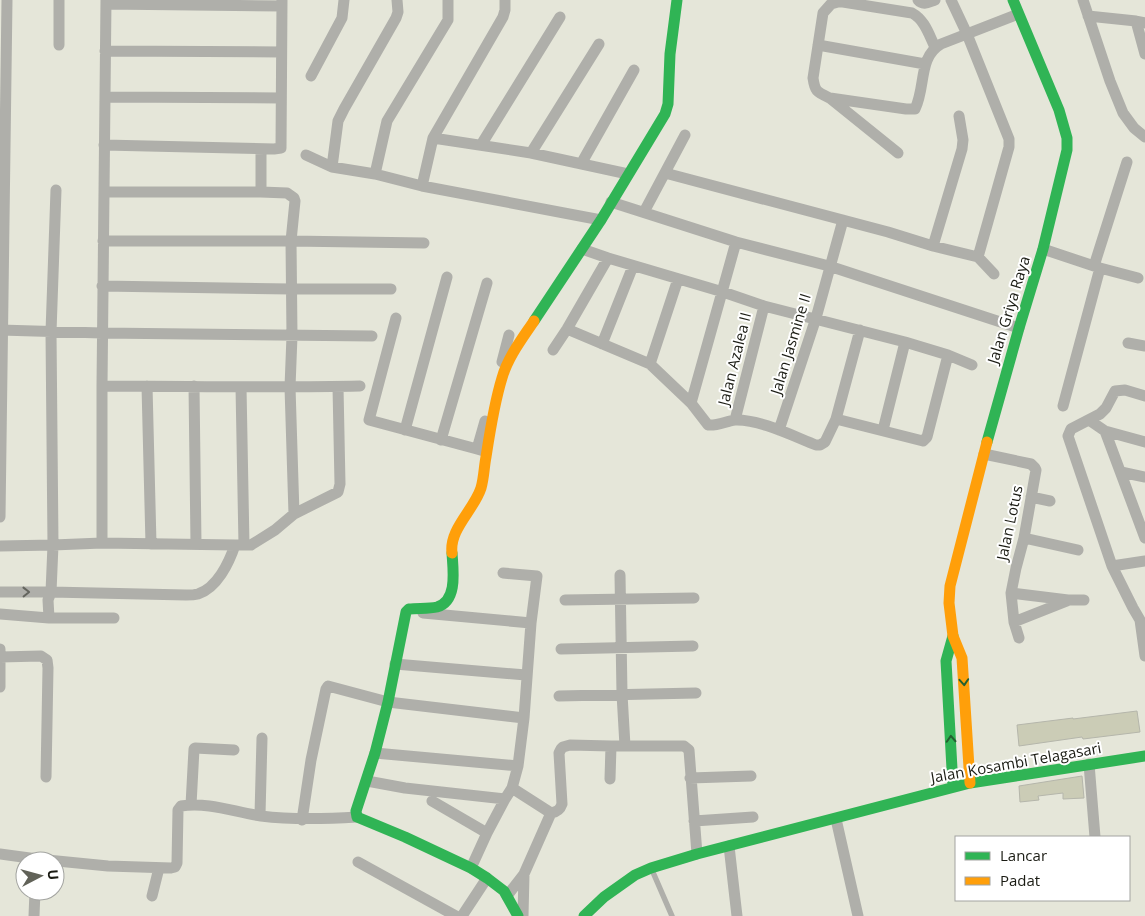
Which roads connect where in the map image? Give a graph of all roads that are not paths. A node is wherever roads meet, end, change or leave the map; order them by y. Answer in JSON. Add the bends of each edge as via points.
{"nodes":[{"id":1,"x":7,"y":0,"type":"edge"},
{"id":2,"x":59,"y":0,"type":"edge"},
{"id":3,"x":344,"y":0,"type":"edge"},
{"id":4,"x":397,"y":0,"type":"edge"},
{"id":5,"x":448,"y":0,"type":"edge"},
{"id":6,"x":505,"y":0,"type":"edge"},
{"id":7,"x":677,"y":0,"type":"edge"},
{"id":8,"x":918,"y":0,"type":"edge"},
{"id":9,"x":935,"y":0,"type":"edge"},
{"id":10,"x":951,"y":0,"type":"edge"},
{"id":11,"x":1013,"y":0,"type":"edge"},
{"id":12,"x":1083,"y":0,"type":"edge"},
{"id":13,"x":106,"y":2,"type":"edge"},
{"id":14,"x":282,"y":3,"type":"edge"},
{"id":15,"x":3,"y":14,"type":"edge"},
{"id":16,"x":1018,"y":14,"type":"junction"},
{"id":17,"x":1088,"y":16,"type":"junction"},
{"id":18,"x":560,"y":17,"type":"dead end"},
{"id":19,"x":1141,"y":22,"type":"edge"},
{"id":20,"x":967,"y":34,"type":"junction"},
{"id":21,"x":598,"y":44,"type":"dead end"},
{"id":22,"x":59,"y":45,"type":"dead end"},
{"id":23,"x":818,"y":45,"type":"junction"},
{"id":24,"x":935,"y":48,"type":"junction"},
{"id":25,"x":105,"y":51,"type":"junction"},
{"id":26,"x":281,"y":52,"type":"junction"},
{"id":27,"x":1145,"y":54,"type":"edge"},
{"id":28,"x":3,"y":62,"type":"edge"},
{"id":29,"x":925,"y":64,"type":"junction"},
{"id":30,"x":634,"y":70,"type":"dead end"},
{"id":31,"x":311,"y":76,"type":"dead end"},
{"id":32,"x":105,"y":97,"type":"junction"},
{"id":33,"x":281,"y":98,"type":"junction"},
{"id":34,"x":830,"y":98,"type":"junction"},
{"id":35,"x":3,"y":108,"type":"edge"},
{"id":36,"x":960,"y":116,"type":"dead end"},
{"id":37,"x":685,"y":135,"type":"dead end"},
{"id":38,"x":1145,"y":137,"type":"edge"},
{"id":39,"x":433,"y":138,"type":"junction"},
{"id":40,"x":481,"y":145,"type":"junction"},
{"id":41,"x":104,"y":146,"type":"junction"},
{"id":42,"x":261,"y":149,"type":"junction"},
{"id":43,"x":530,"y":153,"type":"junction"},
{"id":44,"x":898,"y":153,"type":"dead end"},
{"id":45,"x":2,"y":155,"type":"edge"},
{"id":46,"x":306,"y":155,"type":"dead end"},
{"id":47,"x":1127,"y":162,"type":"dead end"},
{"id":48,"x":581,"y":164,"type":"junction"},
{"id":49,"x":332,"y":167,"type":"junction"},
{"id":50,"x":664,"y":173,"type":"junction"},
{"id":51,"x":375,"y":174,"type":"junction"},
{"id":52,"x":628,"y":174,"type":"junction"},
{"id":53,"x":422,"y":186,"type":"junction"},
{"id":54,"x":56,"y":190,"type":"dead end"},
{"id":55,"x":104,"y":192,"type":"junction"},
{"id":56,"x":261,"y":192,"type":"junction"},
{"id":57,"x":611,"y":202,"type":"junction"},
{"id":58,"x":644,"y":212,"type":"junction"},
{"id":59,"x":601,"y":220,"type":"junction"},
{"id":60,"x":843,"y":220,"type":"junction"},
{"id":61,"x":103,"y":241,"type":"junction"},
{"id":62,"x":291,"y":241,"type":"junction"},
{"id":63,"x":736,"y":242,"type":"junction"},
{"id":64,"x":424,"y":243,"type":"dead end"},
{"id":65,"x":933,"y":246,"type":"junction"},
{"id":66,"x":582,"y":249,"type":"junction"},
{"id":67,"x":1044,"y":249,"type":"junction"},
{"id":68,"x":978,"y":257,"type":"junction"},
{"id":69,"x":608,"y":258,"type":"junction"},
{"id":70,"x":633,"y":266,"type":"junction"},
{"id":71,"x":829,"y":266,"type":"junction"},
{"id":72,"x":1097,"y":267,"type":"junction"},
{"id":73,"x":994,"y":274,"type":"dead end"},
{"id":74,"x":447,"y":277,"type":"dead end"},
{"id":75,"x":1138,"y":278,"type":"dead end"},
{"id":76,"x":678,"y":279,"type":"junction"},
{"id":77,"x":487,"y":283,"type":"dead end"},
{"id":78,"x":102,"y":286,"type":"junction"},
{"id":79,"x":391,"y":288,"type":"dead end"},
{"id":80,"x":291,"y":289,"type":"junction"},
{"id":81,"x":723,"y":292,"type":"junction"},
{"id":82,"x":764,"y":306,"type":"junction"},
{"id":83,"x":396,"y":318,"type":"dead end"},
{"id":84,"x":816,"y":318,"type":"junction"},
{"id":85,"x":1019,"y":328,"type":"junction"},
{"id":86,"x":567,"y":329,"type":"junction"},
{"id":87,"x":1,"y":330,"type":"edge"},
{"id":88,"x":860,"y":330,"type":"junction"},
{"id":89,"x":52,"y":332,"type":"junction"},
{"id":90,"x":102,"y":333,"type":"junction"},
{"id":91,"x":510,"y":335,"type":"dead end"},
{"id":92,"x":292,"y":336,"type":"junction"},
{"id":93,"x":372,"y":336,"type":"dead end"},
{"id":94,"x":905,"y":342,"type":"junction"},
{"id":95,"x":1128,"y":343,"type":"dead end"},
{"id":96,"x":602,"y":344,"type":"junction"},
{"id":97,"x":1145,"y":346,"type":"edge"},
{"id":98,"x":553,"y":350,"type":"dead end"},
{"id":99,"x":948,"y":355,"type":"junction"},
{"id":100,"x":650,"y":364,"type":"junction"},
{"id":101,"x":972,"y":365,"type":"dead end"},
{"id":102,"x":1,"y":383,"type":"edge"},
{"id":103,"x":102,"y":386,"type":"junction"},
{"id":104,"x":147,"y":386,"type":"junction"},
{"id":105,"x":194,"y":386,"type":"junction"},
{"id":106,"x":338,"y":386,"type":"junction"},
{"id":107,"x":360,"y":386,"type":"dead end"},
{"id":108,"x":241,"y":387,"type":"junction"},
{"id":109,"x":290,"y":387,"type":"junction"},
{"id":110,"x":1145,"y":396,"type":"edge"},
{"id":111,"x":691,"y":403,"type":"junction"},
{"id":112,"x":1062,"y":406,"type":"dead end"},
{"id":113,"x":735,"y":420,"type":"junction"},
{"id":114,"x":836,"y":420,"type":"junction"},
{"id":115,"x":1089,"y":420,"type":"junction"},
{"id":116,"x":1,"y":426,"type":"edge"},
{"id":117,"x":405,"y":430,"type":"junction"},
{"id":118,"x":779,"y":430,"type":"junction"},
{"id":119,"x":883,"y":430,"type":"junction"},
{"id":120,"x":1105,"y":431,"type":"junction"},
{"id":121,"x":441,"y":440,"type":"junction"},
{"id":122,"x":1145,"y":442,"type":"edge"},
{"id":123,"x":985,"y":450,"type":"junction"},
{"id":124,"x":483,"y":451,"type":"junction"},
{"id":125,"x":1121,"y":472,"type":"junction"},
{"id":126,"x":1145,"y":478,"type":"edge"},
{"id":127,"x":1031,"y":497,"type":"junction"},
{"id":128,"x":1050,"y":501,"type":"dead end"},
{"id":129,"x":294,"y":514,"type":"junction"},
{"id":130,"x":0,"y":517,"type":"edge"},
{"id":131,"x":1024,"y":538,"type":"junction"},
{"id":132,"x":1145,"y":538,"type":"edge"},
{"id":133,"x":102,"y":543,"type":"junction"},
{"id":134,"x":151,"y":544,"type":"junction"},
{"id":135,"x":196,"y":544,"type":"junction"},
{"id":136,"x":53,"y":545,"type":"junction"},
{"id":137,"x":240,"y":545,"type":"junction"},
{"id":138,"x":0,"y":546,"type":"edge"},
{"id":139,"x":1078,"y":550,"type":"dead end"},
{"id":140,"x":1145,"y":561,"type":"edge"},
{"id":141,"x":1112,"y":566,"type":"junction"},
{"id":142,"x":503,"y":573,"type":"dead end"},
{"id":143,"x":620,"y":575,"type":"dead end"},
{"id":144,"x":0,"y":592,"type":"edge"},
{"id":145,"x":1011,"y":593,"type":"junction"},
{"id":146,"x":50,"y":596,"type":"junction"},
{"id":147,"x":694,"y":598,"type":"dead end"},
{"id":148,"x":620,"y":599,"type":"junction"},
{"id":149,"x":565,"y":600,"type":"dead end"},
{"id":150,"x":1068,"y":600,"type":"junction"},
{"id":151,"x":1084,"y":600,"type":"dead end"},
{"id":152,"x":1145,"y":607,"type":"edge"},
{"id":153,"x":1132,"y":608,"type":"junction"},
{"id":154,"x":406,"y":612,"type":"junction"},
{"id":155,"x":0,"y":614,"type":"edge"},
{"id":156,"x":48,"y":615,"type":"junction"},
{"id":157,"x":114,"y":618,"type":"dead end"},
{"id":158,"x":1014,"y":622,"type":"junction"},
{"id":159,"x":531,"y":623,"type":"junction"},
{"id":160,"x":952,"y":636,"type":"junction"},
{"id":161,"x":1019,"y":638,"type":"dead end"},
{"id":162,"x":1144,"y":639,"type":"edge"},
{"id":163,"x":693,"y":646,"type":"dead end"},
{"id":164,"x":621,"y":648,"type":"junction"},
{"id":165,"x":0,"y":649,"type":"edge"},
{"id":166,"x":560,"y":650,"type":"dead end"},
{"id":167,"x":1145,"y":656,"type":"edge"},
{"id":168,"x":0,"y":657,"type":"edge"},
{"id":169,"x":395,"y":664,"type":"junction"},
{"id":170,"x":526,"y":675,"type":"junction"},
{"id":171,"x":0,"y":687,"type":"edge"},
{"id":172,"x":696,"y":693,"type":"dead end"},
{"id":173,"x":622,"y":694,"type":"junction"},
{"id":174,"x":559,"y":696,"type":"dead end"},
{"id":175,"x":388,"y":702,"type":"junction"},
{"id":176,"x":524,"y":718,"type":"junction"},
{"id":177,"x":262,"y":738,"type":"dead end"},
{"id":178,"x":611,"y":746,"type":"junction"},
{"id":179,"x":625,"y":746,"type":"junction"},
{"id":180,"x":234,"y":750,"type":"dead end"},
{"id":181,"x":375,"y":753,"type":"junction"},
{"id":182,"x":1145,"y":756,"type":"edge"},
{"id":183,"x":969,"y":764,"type":"junction"},
{"id":184,"x":1089,"y":764,"type":"junction"},
{"id":185,"x":518,"y":766,"type":"junction"},
{"id":186,"x":952,"y":766,"type":"junction"},
{"id":187,"x":751,"y":776,"type":"dead end"},
{"id":188,"x":46,"y":777,"type":"dead end"},
{"id":189,"x":690,"y":778,"type":"junction"},
{"id":190,"x":610,"y":779,"type":"dead end"},
{"id":191,"x":367,"y":781,"type":"junction"},
{"id":192,"x":970,"y":783,"type":"junction"},
{"id":193,"x":953,"y":787,"type":"junction"},
{"id":194,"x":512,"y":788,"type":"junction"},
{"id":195,"x":505,"y":799,"type":"junction"},
{"id":196,"x":432,"y":801,"type":"dead end"},
{"id":197,"x":190,"y":805,"type":"junction"},
{"id":198,"x":551,"y":812,"type":"junction"},
{"id":199,"x":260,"y":816,"type":"junction"},
{"id":200,"x":358,"y":817,"type":"junction"},
{"id":201,"x":753,"y":817,"type":"dead end"},
{"id":202,"x":836,"y":818,"type":"junction"},
{"id":203,"x":302,"y":820,"type":"junction"},
{"id":204,"x":694,"y":822,"type":"junction"},
{"id":205,"x":487,"y":833,"type":"junction"},
{"id":206,"x":1095,"y":836,"type":"edge"},
{"id":207,"x":729,"y":846,"type":"junction"},
{"id":208,"x":0,"y":854,"type":"edge"},
{"id":209,"x":697,"y":854,"type":"junction"},
{"id":210,"x":15,"y":856,"type":"edge"},
{"id":211,"x":65,"y":862,"type":"edge"},
{"id":212,"x":358,"y":862,"type":"dead end"},
{"id":213,"x":159,"y":868,"type":"junction"},
{"id":214,"x":471,"y":868,"type":"junction"},
{"id":215,"x":651,"y":868,"type":"junction"},
{"id":216,"x":524,"y":874,"type":"junction"},
{"id":217,"x":487,"y":878,"type":"junction"},
{"id":218,"x":152,"y":896,"type":"dead end"},
{"id":219,"x":508,"y":896,"type":"junction"},
{"id":220,"x":35,"y":901,"type":"edge"},
{"id":221,"x":34,"y":916,"type":"edge"},
{"id":222,"x":456,"y":916,"type":"edge"},
{"id":223,"x":462,"y":916,"type":"edge"},
{"id":224,"x":518,"y":916,"type":"edge"},
{"id":225,"x":523,"y":916,"type":"edge"},
{"id":226,"x":584,"y":916,"type":"edge"},
{"id":227,"x":672,"y":916,"type":"edge"},
{"id":228,"x":737,"y":916,"type":"edge"},
{"id":229,"x":858,"y":916,"type":"edge"}],
"edges":[{"from":1,"to":15,"type":"street"},
{"from":2,"to":22,"type":"street"},
{"from":3,"to":31,"type":"street","via":[[342,18]]},
{"from":4,"to":49,"type":"street","via":[[396,18],[338,121]]},
{"from":5,"to":51,"type":"street","via":[[448,20],[387,121]]},
{"from":6,"to":39,"type":"street","via":[[503,17]]},
{"from":7,"to":52,"type":"street","via":[[668,104]]},
{"from":8,"to":9,"type":"street","via":[[925,3]]},
{"from":10,"to":20,"type":"street"},
{"from":11,"to":16,"type":"street","name":"Jalan Griya Raya"},
{"from":12,"to":17,"type":"street"},
{"from":13,"to":14,"type":"street"},
{"from":13,"to":25,"type":"street"},
{"from":14,"to":26,"type":"street"},
{"from":15,"to":28,"type":"street"},
{"from":16,"to":20,"type":"street"},
{"from":16,"to":67,"type":"street","name":"Jalan Griya Raya","via":[[1068,138]]},
{"from":17,"to":19,"type":"street"},
{"from":17,"to":38,"type":"street","via":[[1123,113]]},
{"from":18,"to":40,"type":"street"},
{"from":19,"to":27,"type":"street"},
{"from":20,"to":24,"type":"street"},
{"from":20,"to":68,"type":"street","via":[[1010,141]]},
{"from":21,"to":43,"type":"street"},
{"from":23,"to":24,"type":"street","via":[[823,13],[832,4],[843,2],[918,16]]},
{"from":23,"to":29,"type":"street"},
{"from":23,"to":34,"type":"street","via":[[814,85],[816,90]]},
{"from":24,"to":29,"type":"street"},
{"from":25,"to":26,"type":"street"},
{"from":25,"to":32,"type":"street"},
{"from":26,"to":33,"type":"street"},
{"from":28,"to":35,"type":"street"},
{"from":29,"to":34,"type":"street","via":[[916,109]]},
{"from":30,"to":48,"type":"street"},
{"from":32,"to":33,"type":"street"},
{"from":32,"to":41,"type":"street"},
{"from":33,"to":42,"type":"street","via":[[281,148]]},
{"from":34,"to":44,"type":"street"},
{"from":35,"to":45,"type":"street"},
{"from":36,"to":65,"type":"street","via":[[962,149]]},
{"from":37,"to":50,"type":"street"},
{"from":39,"to":40,"type":"street"},
{"from":39,"to":53,"type":"street"},
{"from":40,"to":43,"type":"street"},
{"from":41,"to":42,"type":"street"},
{"from":41,"to":55,"type":"street"},
{"from":42,"to":56,"type":"street"},
{"from":43,"to":48,"type":"street"},
{"from":45,"to":87,"type":"street"},
{"from":46,"to":49,"type":"street"},
{"from":47,"to":72,"type":"street"},
{"from":48,"to":52,"type":"street"},
{"from":49,"to":51,"type":"street"},
{"from":50,"to":58,"type":"street"},
{"from":50,"to":60,"type":"street"},
{"from":51,"to":53,"type":"street"},
{"from":52,"to":57,"type":"street"},
{"from":53,"to":59,"type":"street"},
{"from":54,"to":89,"type":"street"},
{"from":55,"to":56,"type":"street"},
{"from":55,"to":61,"type":"street"},
{"from":56,"to":62,"type":"street","via":[[287,193],[294,198]]},
{"from":57,"to":58,"type":"street"},
{"from":57,"to":59,"type":"street"},
{"from":58,"to":63,"type":"street"},
{"from":59,"to":66,"type":"street"},
{"from":60,"to":65,"type":"street"},
{"from":60,"to":71,"type":"street","name":"Jalan Jasmine II"},
{"from":61,"to":62,"type":"street"},
{"from":61,"to":78,"type":"street"},
{"from":62,"to":64,"type":"street"},
{"from":62,"to":80,"type":"street"},
{"from":63,"to":71,"type":"street"},
{"from":63,"to":81,"type":"street"},
{"from":65,"to":68,"type":"street"},
{"from":66,"to":69,"type":"street"},
{"from":66,"to":124,"type":"street","via":[[513,352],[502,377]]},
{"from":67,"to":72,"type":"street"},
{"from":67,"to":85,"type":"street","name":"Jalan Griya Raya"},
{"from":68,"to":73,"type":"street"},
{"from":69,"to":70,"type":"street"},
{"from":69,"to":86,"type":"street"},
{"from":70,"to":76,"type":"street"},
{"from":70,"to":96,"type":"street"},
{"from":71,"to":84,"type":"street","name":"Jalan Jasmine II"},
{"from":71,"to":85,"type":"street"},
{"from":72,"to":75,"type":"street"},
{"from":72,"to":112,"type":"street"},
{"from":74,"to":117,"type":"street"},
{"from":76,"to":81,"type":"street"},
{"from":76,"to":100,"type":"street"},
{"from":77,"to":121,"type":"street"},
{"from":78,"to":80,"type":"street"},
{"from":78,"to":90,"type":"street"},
{"from":79,"to":80,"type":"street"},
{"from":80,"to":92,"type":"street"},
{"from":81,"to":82,"type":"street"},
{"from":81,"to":111,"type":"street"},
{"from":82,"to":84,"type":"street"},
{"from":82,"to":113,"type":"street","name":"Jalan Azalea II"},
{"from":83,"to":117,"type":"street","via":[[369,420]]},
{"from":84,"to":88,"type":"street"},
{"from":84,"to":118,"type":"street","name":"Jalan Jasmine II"},
{"from":85,"to":123,"type":"street","name":"Jalan Griya Raya"},
{"from":86,"to":96,"type":"street"},
{"from":86,"to":98,"type":"street"},
{"from":87,"to":89,"type":"street"},
{"from":87,"to":102,"type":"street"},
{"from":88,"to":94,"type":"street"},
{"from":88,"to":114,"type":"street"},
{"from":89,"to":90,"type":"street"},
{"from":89,"to":136,"type":"street"},
{"from":90,"to":92,"type":"street"},
{"from":90,"to":103,"type":"street"},
{"from":91,"to":124,"type":"street"},
{"from":92,"to":93,"type":"street"},
{"from":92,"to":109,"type":"street"},
{"from":94,"to":99,"type":"street"},
{"from":94,"to":119,"type":"street"},
{"from":95,"to":97,"type":"street"},
{"from":96,"to":100,"type":"street"},
{"from":99,"to":101,"type":"street"},
{"from":99,"to":119,"type":"street","via":[[926,440]]},
{"from":100,"to":111,"type":"street"},
{"from":102,"to":116,"type":"street"},
{"from":103,"to":104,"type":"street"},
{"from":103,"to":133,"type":"street"},
{"from":104,"to":105,"type":"street"},
{"from":104,"to":134,"type":"street"},
{"from":105,"to":108,"type":"street"},
{"from":105,"to":135,"type":"street"},
{"from":106,"to":107,"type":"street"},
{"from":106,"to":109,"type":"street"},
{"from":106,"to":129,"type":"street","via":[[338,492]]},
{"from":108,"to":109,"type":"street"},
{"from":108,"to":137,"type":"street"},
{"from":109,"to":129,"type":"street"},
{"from":110,"to":115,"type":"street","via":[[1118,390],[1106,408]]},
{"from":111,"to":113,"type":"street","via":[[708,425]]},
{"from":113,"to":118,"type":"street"},
{"from":114,"to":118,"type":"street","via":[[826,442],[820,445]]},
{"from":114,"to":119,"type":"street"},
{"from":115,"to":120,"type":"street"},
{"from":115,"to":141,"type":"street","via":[[1071,428],[1069,440]]},
{"from":116,"to":130,"type":"street"},
{"from":117,"to":121,"type":"street"},
{"from":120,"to":122,"type":"street"},
{"from":120,"to":125,"type":"street"},
{"from":121,"to":124,"type":"street"},
{"from":123,"to":127,"type":"street","name":"Jalan Lotus","via":[[1035,468]]},
{"from":123,"to":160,"type":"street","name":"Jalan Griya Raya","via":[[950,586]]},
{"from":124,"to":154,"type":"street","via":[[482,487],[452,542],[450,599],[436,607],[414,608]]},
{"from":125,"to":126,"type":"street"},
{"from":125,"to":132,"type":"street"},
{"from":127,"to":128,"type":"street"},
{"from":127,"to":131,"type":"street","name":"Jalan Lotus"},
{"from":129,"to":137,"type":"street","via":[[260,540],[251,545]]},
{"from":131,"to":139,"type":"street"},
{"from":131,"to":145,"type":"street","name":"Jalan Lotus"},
{"from":133,"to":134,"type":"street"},
{"from":133,"to":136,"type":"street"},
{"from":134,"to":135,"type":"street"},
{"from":135,"to":137,"type":"street"},
{"from":136,"to":138,"type":"street"},
{"from":136,"to":146,"type":"street"},
{"from":137,"to":146,"type":"street","via":[[218,578],[199,594]]},
{"from":140,"to":141,"type":"street"},
{"from":141,"to":153,"type":"street"},
{"from":142,"to":159,"type":"street","via":[[537,576]]},
{"from":143,"to":148,"type":"street"},
{"from":144,"to":146,"type":"street","one_way":true},
{"from":145,"to":150,"type":"street"},
{"from":145,"to":158,"type":"street","name":"Jalan Lotus"},
{"from":146,"to":156,"type":"street"},
{"from":147,"to":148,"type":"street"},
{"from":148,"to":149,"type":"street"},
{"from":148,"to":164,"type":"street"},
{"from":150,"to":151,"type":"street"},
{"from":150,"to":158,"type":"street"},
{"from":152,"to":153,"type":"street"},
{"from":153,"to":162,"type":"street","via":[[1140,620]]},
{"from":154,"to":159,"type":"street"},
{"from":154,"to":169,"type":"street"},
{"from":155,"to":156,"type":"street"},
{"from":156,"to":157,"type":"street"},
{"from":158,"to":161,"type":"street","name":"Jalan Lotus"},
{"from":159,"to":170,"type":"street"},
{"from":160,"to":183,"type":"street","name":"Jalan Griya Raya","one_way":true,"via":[[962,658]]},
{"from":186,"to":160,"type":"street","name":"Jalan Griya Raya","one_way":true,"via":[[946,661]]},
{"from":162,"to":167,"type":"street"},
{"from":163,"to":164,"type":"street"},
{"from":164,"to":166,"type":"street"},
{"from":164,"to":173,"type":"street"},
{"from":165,"to":168,"type":"street"},
{"from":168,"to":171,"type":"street"},
{"from":168,"to":188,"type":"street","via":[[41,656],[46,660]]},
{"from":169,"to":170,"type":"street"},
{"from":169,"to":175,"type":"street"},
{"from":170,"to":176,"type":"street"},
{"from":172,"to":173,"type":"street"},
{"from":173,"to":174,"type":"street"},
{"from":173,"to":179,"type":"street"},
{"from":175,"to":176,"type":"street"},
{"from":175,"to":181,"type":"street"},
{"from":175,"to":203,"type":"street","via":[[327,687]]},
{"from":176,"to":185,"type":"street"},
{"from":177,"to":199,"type":"street"},
{"from":178,"to":179,"type":"street"},
{"from":178,"to":190,"type":"street"},
{"from":178,"to":198,"type":"street","via":[[570,745],[561,749],[562,804],[561,808]]},
{"from":179,"to":189,"type":"street","via":[[684,746],[689,750]]},
{"from":180,"to":197,"type":"street","via":[[194,749]]},
{"from":181,"to":185,"type":"street"},
{"from":181,"to":191,"type":"street"},
{"from":182,"to":184,"type":"street","name":"Jalan Kosambi Telagasari"},
{"from":183,"to":186,"type":"street"},
{"from":183,"to":192,"type":"street","name":"Jalan Griya Raya"},
{"from":184,"to":192,"type":"street","name":"Jalan Kosambi Telagasari"},
{"from":184,"to":206,"type":"street"},
{"from":185,"to":194,"type":"street"},
{"from":186,"to":193,"type":"street","name":"Jalan Griya Raya"},
{"from":187,"to":189,"type":"street"},
{"from":189,"to":204,"type":"street"},
{"from":191,"to":195,"type":"street"},
{"from":191,"to":200,"type":"street","via":[[356,811]]},
{"from":192,"to":193,"type":"street","name":"Jalan Kosambi Telagasari"},
{"from":193,"to":202,"type":"street","name":"Jalan Kosambi Telagasari"},
{"from":194,"to":195,"type":"street"},
{"from":194,"to":198,"type":"street"},
{"from":195,"to":205,"type":"street"},
{"from":196,"to":205,"type":"street"},
{"from":197,"to":199,"type":"street","via":[[209,805]]},
{"from":197,"to":213,"type":"street","via":[[181,806],[178,810],[177,863],[171,868]]},
{"from":198,"to":216,"type":"street"},
{"from":199,"to":203,"type":"street"},
{"from":200,"to":203,"type":"street"},
{"from":200,"to":214,"type":"street"},
{"from":201,"to":204,"type":"street"},
{"from":202,"to":207,"type":"street","name":"Jalan Kosambi Telagasari"},
{"from":202,"to":229,"type":"street"},
{"from":204,"to":209,"type":"street"},
{"from":205,"to":214,"type":"street"},
{"from":207,"to":209,"type":"street","name":"Jalan Kosambi Telagasari"},
{"from":207,"to":228,"type":"street"},
{"from":208,"to":210,"type":"street"},
{"from":209,"to":215,"type":"street","name":"Jalan Kosambi Telagasari"},
{"from":211,"to":213,"type":"street"},
{"from":212,"to":222,"type":"street"},
{"from":213,"to":218,"type":"street"},
{"from":214,"to":217,"type":"street"},
{"from":215,"to":226,"type":"street","name":"Jalan Kosambi Telagasari","via":[[618,886]]},
{"from":215,"to":227,"type":"lane"},
{"from":216,"to":219,"type":"street"},
{"from":216,"to":225,"type":"street"},
{"from":217,"to":219,"type":"street"},
{"from":217,"to":223,"type":"street"},
{"from":219,"to":224,"type":"street"},
{"from":220,"to":221,"type":"street"}]}
